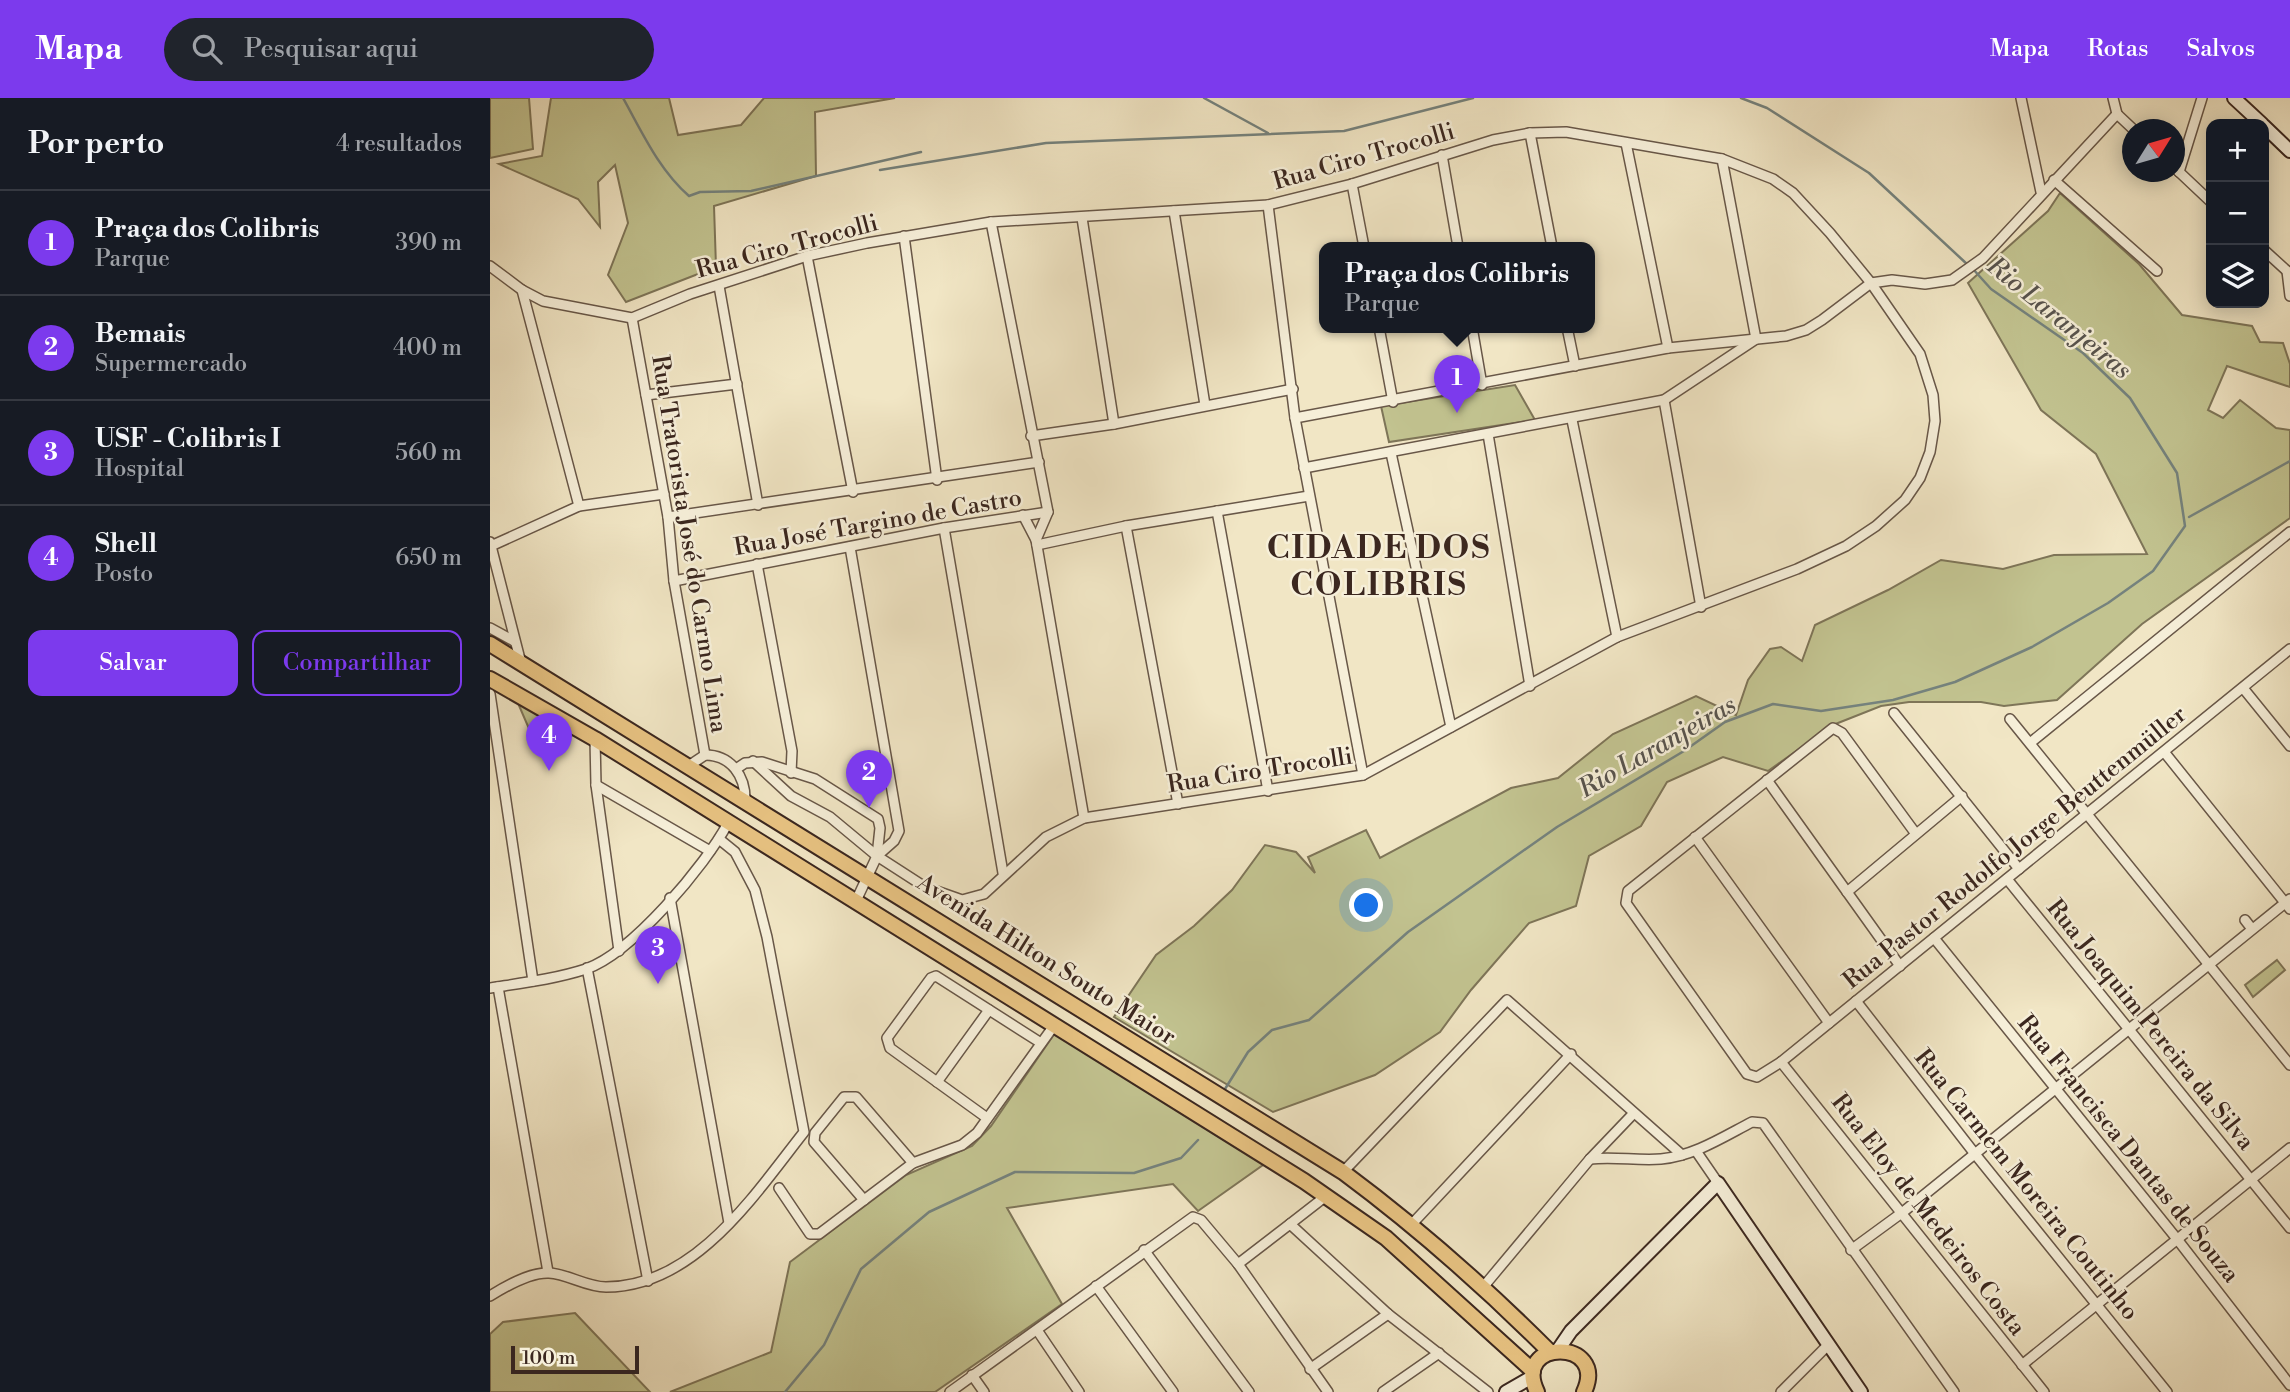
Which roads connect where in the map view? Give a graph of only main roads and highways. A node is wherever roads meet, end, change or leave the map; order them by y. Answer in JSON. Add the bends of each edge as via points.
{"nodes":[{"id":1,"x":490,"y":645,"type":"edge"},
{"id":2,"x":490,"y":678,"type":"edge"},
{"id":3,"x":599,"y":712,"type":"junction"},
{"id":4,"x":574,"y":726,"type":"junction"},
{"id":5,"x":639,"y":737,"type":"junction"},
{"id":6,"x":610,"y":749,"type":"junction"},
{"id":7,"x":1554,"y":1351,"type":"junction"},
{"id":8,"x":1533,"y":1374,"type":"junction"},
{"id":9,"x":1586,"y":1391,"type":"edge"},
{"id":10,"x":1537,"y":1392,"type":"edge"}],
"edges":[{"from":1,"to":3,"type":"main road","name":"Avenida Hilton Souto Maior"},
{"from":2,"to":4,"type":"main road"},
{"from":3,"to":4,"type":"main road","via":[[591,725]]},
{"from":3,"to":5,"type":"main road","name":"Avenida Hilton Souto Maior"},
{"from":4,"to":6,"type":"main road"},
{"from":5,"to":6,"type":"main road","via":[[617,732],[610,738]]},
{"from":5,"to":7,"type":"main road","name":"Avenida Hilton Souto Maior","via":[[1343,1172],[1412,1223]]},
{"from":6,"to":8,"type":"main road","via":[[1326,1196],[1386,1238]]},
{"from":7,"to":8,"type":"main road","via":[[1539,1359]]},
{"from":7,"to":9,"type":"main road","name":"Avenida Hilton Souto Maior","via":[[1580,1359],[1587,1373]]},
{"from":8,"to":10,"type":"main road"}]}
